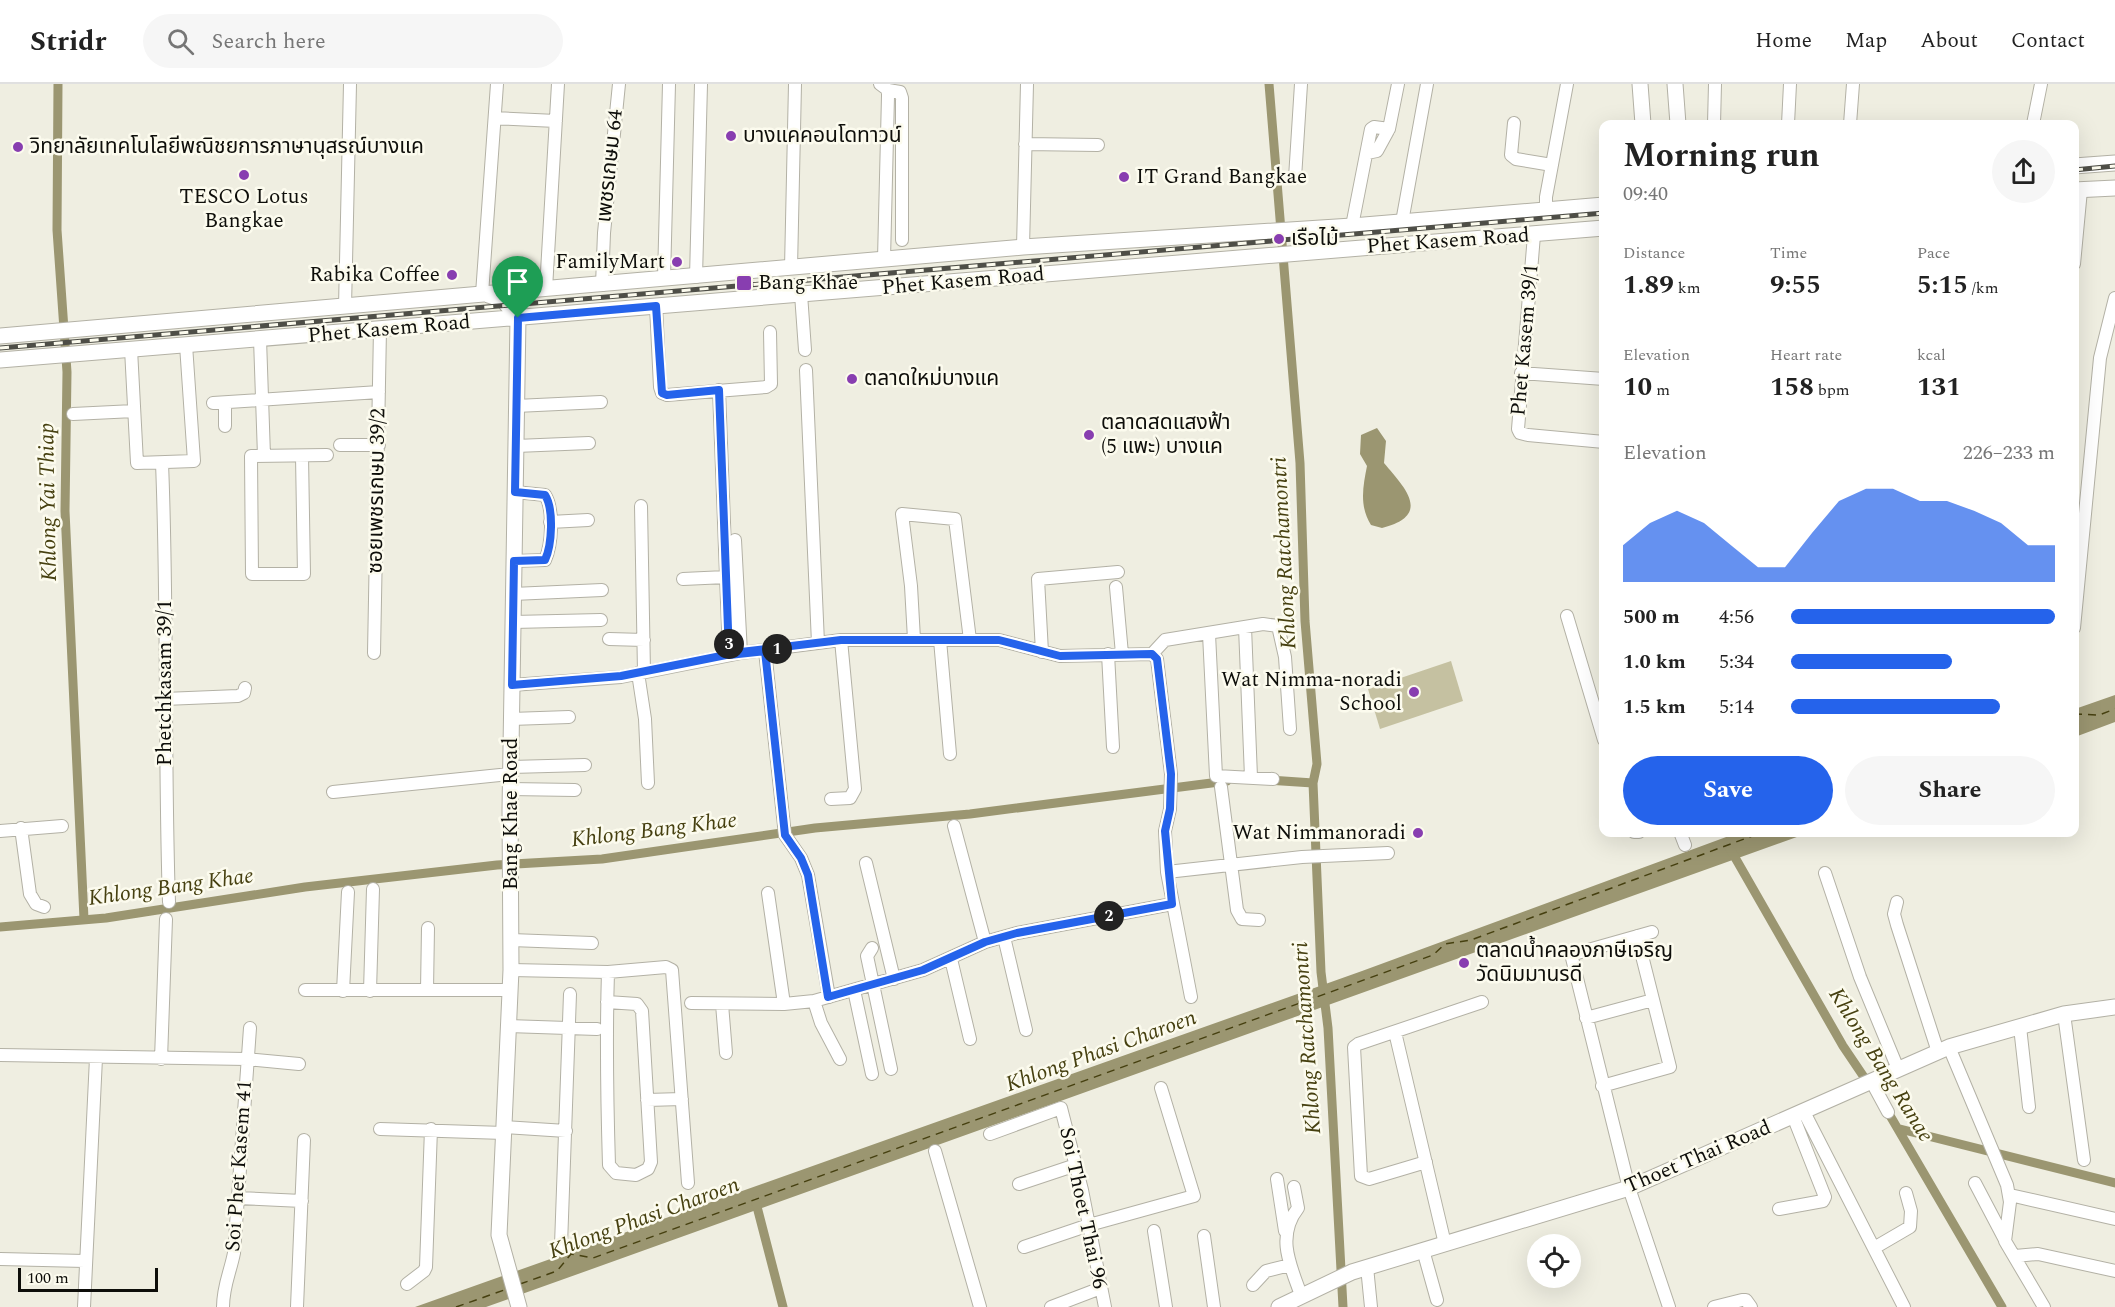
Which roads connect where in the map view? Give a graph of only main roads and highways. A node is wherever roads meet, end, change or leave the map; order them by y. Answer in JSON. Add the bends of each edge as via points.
{"nodes":[{"id":1,"x":1640,"y":84,"type":"edge"},
{"id":2,"x":1675,"y":84,"type":"edge"},
{"id":3,"x":1643,"y":120,"type":"edge"},
{"id":4,"x":1678,"y":120,"type":"edge"},
{"id":5,"x":2115,"y":163,"type":"edge"},
{"id":6,"x":2079,"y":166,"type":"edge"},
{"id":7,"x":2115,"y":188,"type":"edge"},
{"id":8,"x":2079,"y":190,"type":"edge"},
{"id":9,"x":1599,"y":206,"type":"edge"},
{"id":10,"x":1599,"y":228,"type":"edge"},
{"id":11,"x":482,"y":294,"type":"junction"},
{"id":12,"x":518,"y":318,"type":"junction"},
{"id":13,"x":0,"y":336,"type":"edge"},
{"id":14,"x":0,"y":360,"type":"edge"},
{"id":15,"x":2115,"y":1007,"type":"edge"},
{"id":16,"x":519,"y":1307,"type":"edge"},
{"id":17,"x":1279,"y":1307,"type":"edge"}],
"edges":[{"from":1,"to":3,"type":"main road"},
{"from":2,"to":4,"type":"main road"},
{"from":5,"to":6,"type":"main road"},
{"from":7,"to":8,"type":"main road"},
{"from":9,"to":11,"type":"main road","name":"Phet Kasem Road","via":[[1302,230],[1023,247]]},
{"from":10,"to":12,"type":"main road","name":"Phet Kasem Road"},
{"from":11,"to":12,"type":"main road","via":[[503,300]]},
{"from":11,"to":13,"type":"main road","name":"Phet Kasem Road"},
{"from":12,"to":14,"type":"main road","name":"Phet Kasem Road"},
{"from":12,"to":16,"type":"main road","name":"Bang Khae Road","via":[[510,777],[512,970],[499,1235]]},
{"from":15,"to":17,"type":"main road","name":"Thoet Thai Road","via":[[2064,1014],[1944,1050],[1629,1188],[1335,1278]]}]}
